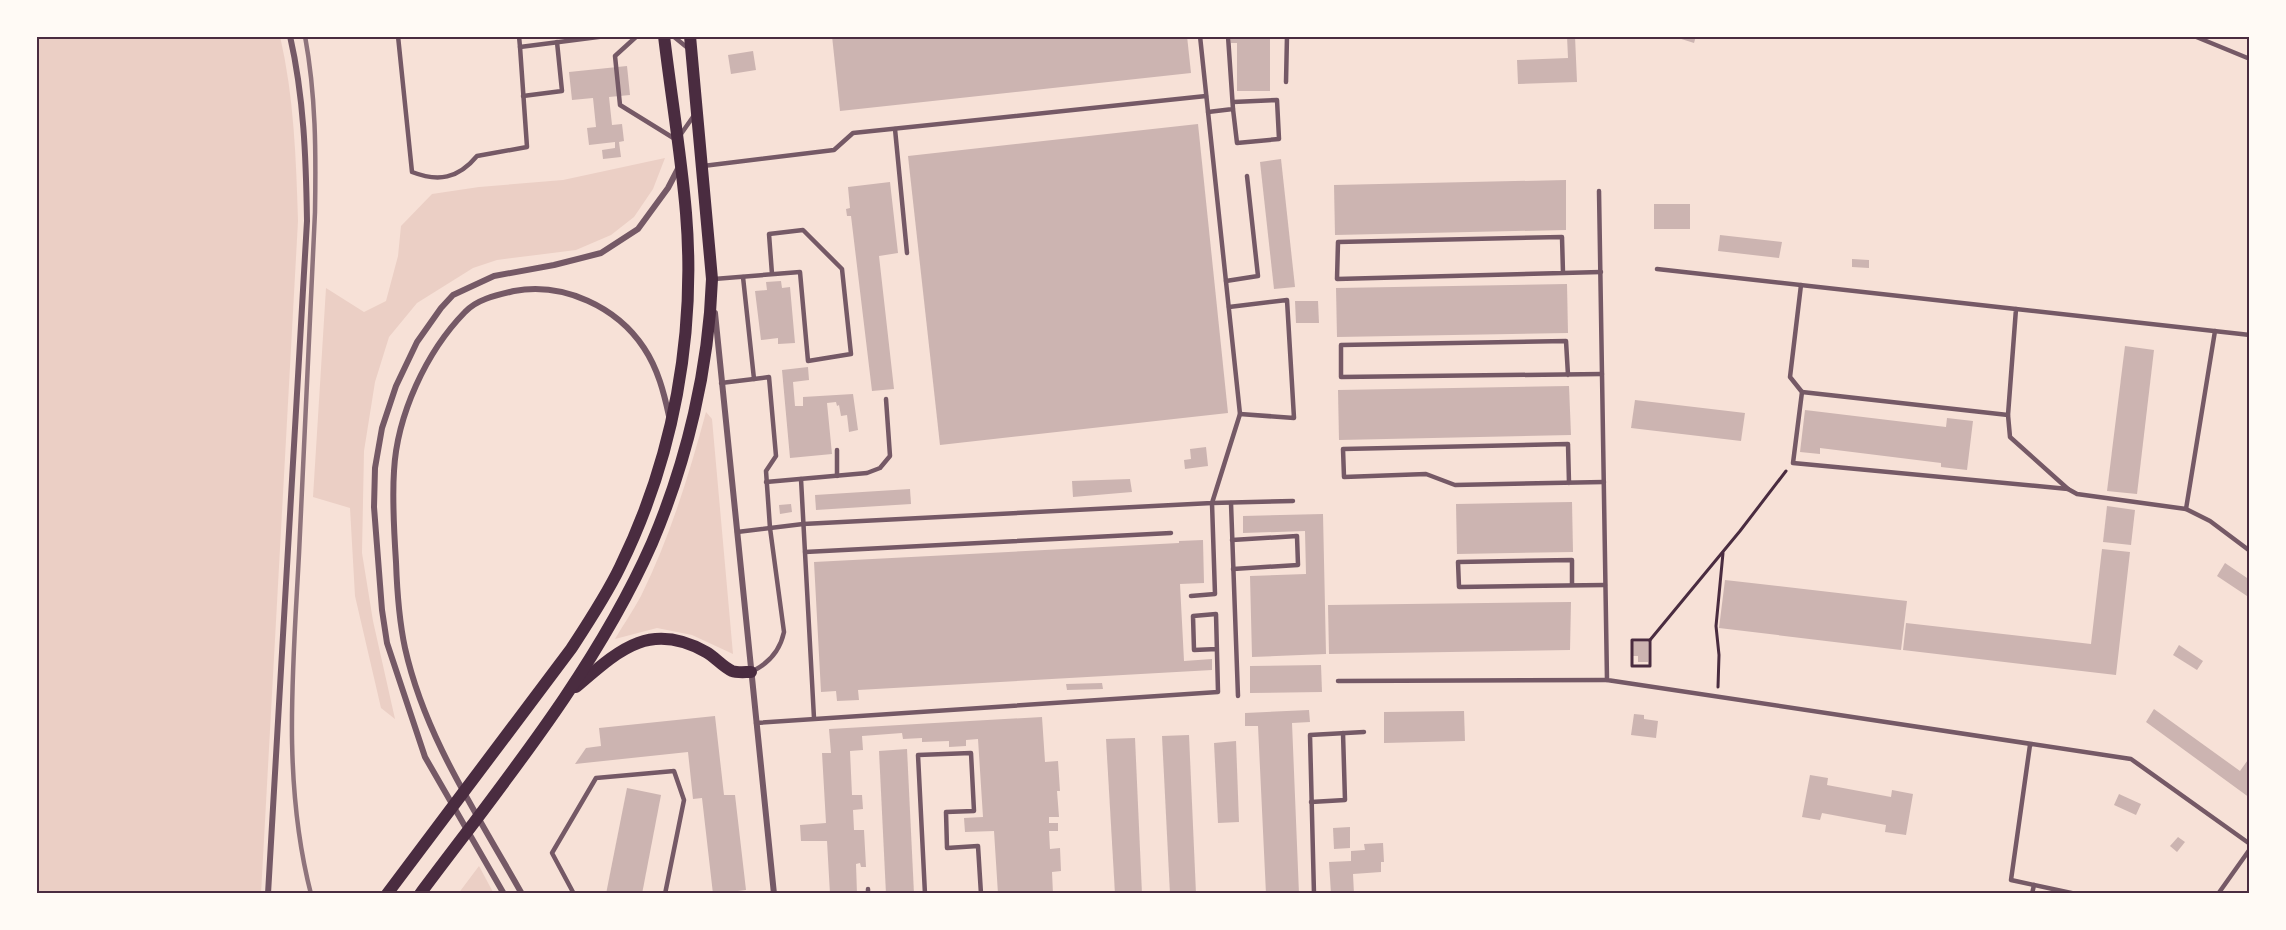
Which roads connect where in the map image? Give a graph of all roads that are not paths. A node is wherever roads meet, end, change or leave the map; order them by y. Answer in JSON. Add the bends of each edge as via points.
{"nodes":[{"id":1,"x":290,"y":36,"type":"edge"},
{"id":2,"x":398,"y":36,"type":"edge"},
{"id":3,"x":519,"y":36,"type":"edge"},
{"id":4,"x":606,"y":36,"type":"edge"},
{"id":5,"x":637,"y":36,"type":"edge"},
{"id":6,"x":664,"y":36,"type":"edge"},
{"id":7,"x":673,"y":36,"type":"edge"},
{"id":8,"x":690,"y":36,"type":"edge"},
{"id":9,"x":1200,"y":36,"type":"edge"},
{"id":10,"x":1228,"y":36,"type":"edge"},
{"id":11,"x":1287,"y":36,"type":"edge"},
{"id":12,"x":2194,"y":36,"type":"edge"},
{"id":13,"x":582,"y":38,"type":"edge"},
{"id":14,"x":557,"y":42,"type":"junction"},
{"id":15,"x":520,"y":47,"type":"junction"},
{"id":16,"x":691,"y":50,"type":"junction"},
{"id":17,"x":2250,"y":60,"type":"edge"},
{"id":18,"x":1286,"y":82,"type":"dead end"},
{"id":19,"x":523,"y":96,"type":"junction"},
{"id":20,"x":1206,"y":96,"type":"junction"},
{"id":21,"x":1233,"y":102,"type":"junction"},
{"id":22,"x":1233,"y":109,"type":"junction"},
{"id":23,"x":698,"y":110,"type":"junction"},
{"id":24,"x":1208,"y":112,"type":"junction"},
{"id":25,"x":895,"y":129,"type":"junction"},
{"id":26,"x":676,"y":139,"type":"junction"},
{"id":27,"x":680,"y":165,"type":"junction"},
{"id":28,"x":703,"y":165,"type":"junction"},
{"id":29,"x":1247,"y":176,"type":"dead end"},
{"id":30,"x":1599,"y":191,"type":"dead end"},
{"id":31,"x":907,"y":253,"type":"dead end"},
{"id":32,"x":1657,"y":269,"type":"dead end"},
{"id":33,"x":1600,"y":272,"type":"junction"},
{"id":34,"x":1563,"y":273,"type":"junction"},
{"id":35,"x":772,"y":274,"type":"junction"},
{"id":36,"x":744,"y":277,"type":"junction"},
{"id":37,"x":712,"y":279,"type":"junction"},
{"id":38,"x":1226,"y":281,"type":"junction"},
{"id":39,"x":1801,"y":285,"type":"junction"},
{"id":40,"x":1229,"y":307,"type":"junction"},
{"id":41,"x":2016,"y":309,"type":"junction"},
{"id":42,"x":2214,"y":331,"type":"junction"},
{"id":43,"x":2250,"y":335,"type":"edge"},
{"id":44,"x":1568,"y":375,"type":"junction"},
{"id":45,"x":1602,"y":375,"type":"junction"},
{"id":46,"x":754,"y":379,"type":"junction"},
{"id":47,"x":721,"y":383,"type":"junction"},
{"id":48,"x":1802,"y":392,"type":"junction"},
{"id":49,"x":886,"y":399,"type":"dead end"},
{"id":50,"x":1240,"y":414,"type":"junction"},
{"id":51,"x":2008,"y":415,"type":"junction"},
{"id":52,"x":671,"y":423,"type":"junction"},
{"id":53,"x":837,"y":450,"type":"dead end"},
{"id":54,"x":837,"y":476,"type":"junction"},
{"id":55,"x":801,"y":479,"type":"junction"},
{"id":56,"x":766,"y":482,"type":"junction"},
{"id":57,"x":1604,"y":482,"type":"junction"},
{"id":58,"x":1569,"y":483,"type":"junction"},
{"id":59,"x":2068,"y":489,"type":"junction"},
{"id":60,"x":1293,"y":501,"type":"dead end"},
{"id":61,"x":1231,"y":502,"type":"junction"},
{"id":62,"x":1212,"y":503,"type":"junction"},
{"id":63,"x":2186,"y":509,"type":"junction"},
{"id":64,"x":803,"y":524,"type":"junction"},
{"id":65,"x":770,"y":528,"type":"junction"},
{"id":66,"x":737,"y":532,"type":"junction"},
{"id":67,"x":1171,"y":533,"type":"dead end"},
{"id":68,"x":1232,"y":540,"type":"junction"},
{"id":69,"x":2250,"y":551,"type":"edge"},
{"id":70,"x":805,"y":552,"type":"junction"},
{"id":71,"x":1233,"y":569,"type":"junction"},
{"id":72,"x":1572,"y":585,"type":"junction"},
{"id":73,"x":1605,"y":585,"type":"junction"},
{"id":74,"x":1191,"y":596,"type":"dead end"},
{"id":75,"x":1217,"y":649,"type":"junction"},
{"id":76,"x":751,"y":672,"type":"junction"},
{"id":77,"x":1606,"y":680,"type":"junction"},
{"id":78,"x":1338,"y":681,"type":"dead end"},
{"id":79,"x":566,"y":695,"type":"junction"},
{"id":80,"x":1238,"y":696,"type":"dead end"},
{"id":81,"x":814,"y":718,"type":"junction"},
{"id":82,"x":756,"y":723,"type":"junction"},
{"id":83,"x":1364,"y":732,"type":"dead end"},
{"id":84,"x":1342,"y":733,"type":"junction"},
{"id":85,"x":2030,"y":745,"type":"junction"},
{"id":86,"x":1311,"y":802,"type":"junction"},
{"id":87,"x":2250,"y":844,"type":"edge"},
{"id":88,"x":2250,"y":849,"type":"edge"},
{"id":89,"x":2034,"y":885,"type":"junction"},
{"id":90,"x":268,"y":894,"type":"edge"},
{"id":91,"x":387,"y":894,"type":"edge"},
{"id":92,"x":420,"y":894,"type":"edge"},
{"id":93,"x":504,"y":894,"type":"edge"},
{"id":94,"x":522,"y":894,"type":"edge"},
{"id":95,"x":574,"y":894,"type":"edge"},
{"id":96,"x":665,"y":894,"type":"edge"},
{"id":97,"x":774,"y":894,"type":"edge"},
{"id":98,"x":925,"y":894,"type":"edge"},
{"id":99,"x":981,"y":894,"type":"edge"},
{"id":100,"x":1314,"y":894,"type":"edge"},
{"id":101,"x":2032,"y":894,"type":"edge"},
{"id":102,"x":2076,"y":894,"type":"edge"},
{"id":103,"x":2218,"y":894,"type":"edge"}],
"edges":[{"from":1,"to":90,"type":"street","via":[[305,142],[307,221]]},
{"from":2,"to":19,"type":"lane","via":[[412,172],[443,178],[470,165],[477,156],[527,147]]},
{"from":3,"to":15,"type":"lane"},
{"from":4,"to":13,"type":"lane"},
{"from":5,"to":26,"type":"lane","via":[[615,56],[620,105]]},
{"from":6,"to":26,"type":"main road"},
{"from":7,"to":16,"type":"lane"},
{"from":8,"to":16,"type":"main road"},
{"from":9,"to":20,"type":"lane"},
{"from":10,"to":21,"type":"lane"},
{"from":11,"to":18,"type":"lane"},
{"from":12,"to":17,"type":"lane"},
{"from":13,"to":14,"type":"lane"},
{"from":14,"to":15,"type":"lane"},
{"from":14,"to":19,"type":"lane","via":[[561,91]]},
{"from":15,"to":19,"type":"lane"},
{"from":16,"to":23,"type":"main road"},
{"from":20,"to":24,"type":"lane"},
{"from":20,"to":25,"type":"lane"},
{"from":21,"to":22,"type":"lane"},
{"from":21,"to":22,"type":"lane","via":[[1277,100],[1279,139],[1238,143]]},
{"from":22,"to":24,"type":"lane"},
{"from":23,"to":26,"type":"lane"},
{"from":23,"to":28,"type":"main road"},
{"from":24,"to":38,"type":"lane"},
{"from":25,"to":28,"type":"lane","via":[[854,133],[834,150]]},
{"from":25,"to":31,"type":"lane"},
{"from":26,"to":27,"type":"main road"},
{"from":27,"to":52,"type":"main road","via":[[686,213],[688,297],[682,368]]},
{"from":27,"to":93,"type":"street","via":[[638,229],[610,248],[563,263],[494,276],[453,295],[417,342],[382,428],[374,507],[387,643],[424,757]]},
{"from":28,"to":37,"type":"main road"},
{"from":29,"to":38,"type":"lane","via":[[1258,276]]},
{"from":30,"to":33,"type":"lane"},
{"from":32,"to":39,"type":"lane"},
{"from":33,"to":34,"type":"lane"},
{"from":33,"to":45,"type":"lane"},
{"from":34,"to":34,"type":"lane","via":[[1562,237],[1338,242],[1337,279]]},
{"from":35,"to":35,"type":"lane","via":[[769,234],[803,230],[842,269],[851,354],[808,361],[800,272]]},
{"from":35,"to":36,"type":"lane"},
{"from":36,"to":37,"type":"lane"},
{"from":36,"to":46,"type":"lane"},
{"from":37,"to":47,"type":"street"},
{"from":37,"to":79,"type":"main road","via":[[699,389],[665,510],[616,613]]},
{"from":38,"to":40,"type":"lane"},
{"from":39,"to":41,"type":"lane"},
{"from":39,"to":48,"type":"lane","via":[[1790,377]]},
{"from":40,"to":50,"type":"lane"},
{"from":40,"to":50,"type":"lane","via":[[1287,300],[1294,418]]},
{"from":41,"to":42,"type":"lane"},
{"from":41,"to":51,"type":"lane"},
{"from":42,"to":43,"type":"lane"},
{"from":42,"to":63,"type":"lane"},
{"from":44,"to":44,"type":"lane","via":[[1566,341],[1341,345],[1341,377]]},
{"from":44,"to":45,"type":"lane"},
{"from":45,"to":57,"type":"lane"},
{"from":46,"to":47,"type":"lane"},
{"from":46,"to":56,"type":"lane","via":[[769,377],[776,456],[766,471]]},
{"from":47,"to":66,"type":"street"},
{"from":48,"to":51,"type":"lane"},
{"from":48,"to":59,"type":"lane","via":[[1793,463]]},
{"from":49,"to":54,"type":"lane","via":[[890,456],[880,468],[867,473]]},
{"from":50,"to":62,"type":"lane"},
{"from":51,"to":59,"type":"lane","via":[[2010,437]]},
{"from":52,"to":91,"type":"main road","via":[[638,526],[594,613]]},
{"from":52,"to":94,"type":"street","via":[[663,388],[645,348],[623,323],[602,307],[574,295],[523,290],[499,294],[467,309],[444,337],[414,390],[402,426],[394,470],[394,541],[399,608],[410,669],[440,748]]},
{"from":53,"to":54,"type":"lane"},
{"from":54,"to":55,"type":"lane"},
{"from":55,"to":56,"type":"lane"},
{"from":55,"to":64,"type":"lane"},
{"from":56,"to":65,"type":"lane"},
{"from":57,"to":58,"type":"lane"},
{"from":57,"to":73,"type":"lane"},
{"from":58,"to":58,"type":"lane","via":[[1568,444],[1343,449],[1344,477],[1426,474],[1455,485]]},
{"from":59,"to":63,"type":"lane","via":[[2077,494]]},
{"from":60,"to":61,"type":"lane"},
{"from":61,"to":62,"type":"lane"},
{"from":61,"to":68,"type":"lane"},
{"from":62,"to":64,"type":"lane"},
{"from":62,"to":74,"type":"lane","via":[[1215,594]]},
{"from":63,"to":69,"type":"lane","via":[[2210,521]]},
{"from":64,"to":65,"type":"lane"},
{"from":64,"to":70,"type":"lane"},
{"from":65,"to":66,"type":"lane"},
{"from":65,"to":76,"type":"lane","via":[[784,632],[782,644],[774,654],[764,666]]},
{"from":66,"to":76,"type":"street"},
{"from":67,"to":70,"type":"lane"},
{"from":68,"to":71,"type":"lane"},
{"from":68,"to":71,"type":"lane","via":[[1297,536],[1298,565]]},
{"from":70,"to":81,"type":"lane"},
{"from":71,"to":80,"type":"lane"},
{"from":72,"to":72,"type":"lane","via":[[1572,560],[1458,562],[1459,587]]},
{"from":72,"to":73,"type":"lane"},
{"from":73,"to":77,"type":"lane"},
{"from":75,"to":75,"type":"lane","via":[[1216,614],[1193,616],[1194,650]]},
{"from":75,"to":81,"type":"lane","via":[[1218,693]]},
{"from":76,"to":79,"type":"main road","via":[[733,671],[682,641],[648,639],[616,653]]},
{"from":76,"to":82,"type":"street"},
{"from":77,"to":78,"type":"lane"},
{"from":77,"to":85,"type":"lane"},
{"from":79,"to":92,"type":"main road"},
{"from":81,"to":82,"type":"lane"},
{"from":82,"to":97,"type":"street"},
{"from":83,"to":84,"type":"lane"},
{"from":84,"to":86,"type":"lane","via":[[1310,735]]},
{"from":84,"to":86,"type":"lane","via":[[1345,800]]},
{"from":85,"to":87,"type":"lane","via":[[2131,759]]},
{"from":85,"to":89,"type":"lane","via":[[2011,880]]},
{"from":86,"to":100,"type":"lane"},
{"from":88,"to":103,"type":"lane"},
{"from":89,"to":101,"type":"lane"},
{"from":89,"to":102,"type":"lane"},
{"from":95,"to":96,"type":"lane","via":[[552,853],[596,778],[674,771],[684,800]]},
{"from":98,"to":99,"type":"lane","via":[[918,755],[970,753],[974,811],[946,812],[947,848],[978,846]]}]}
